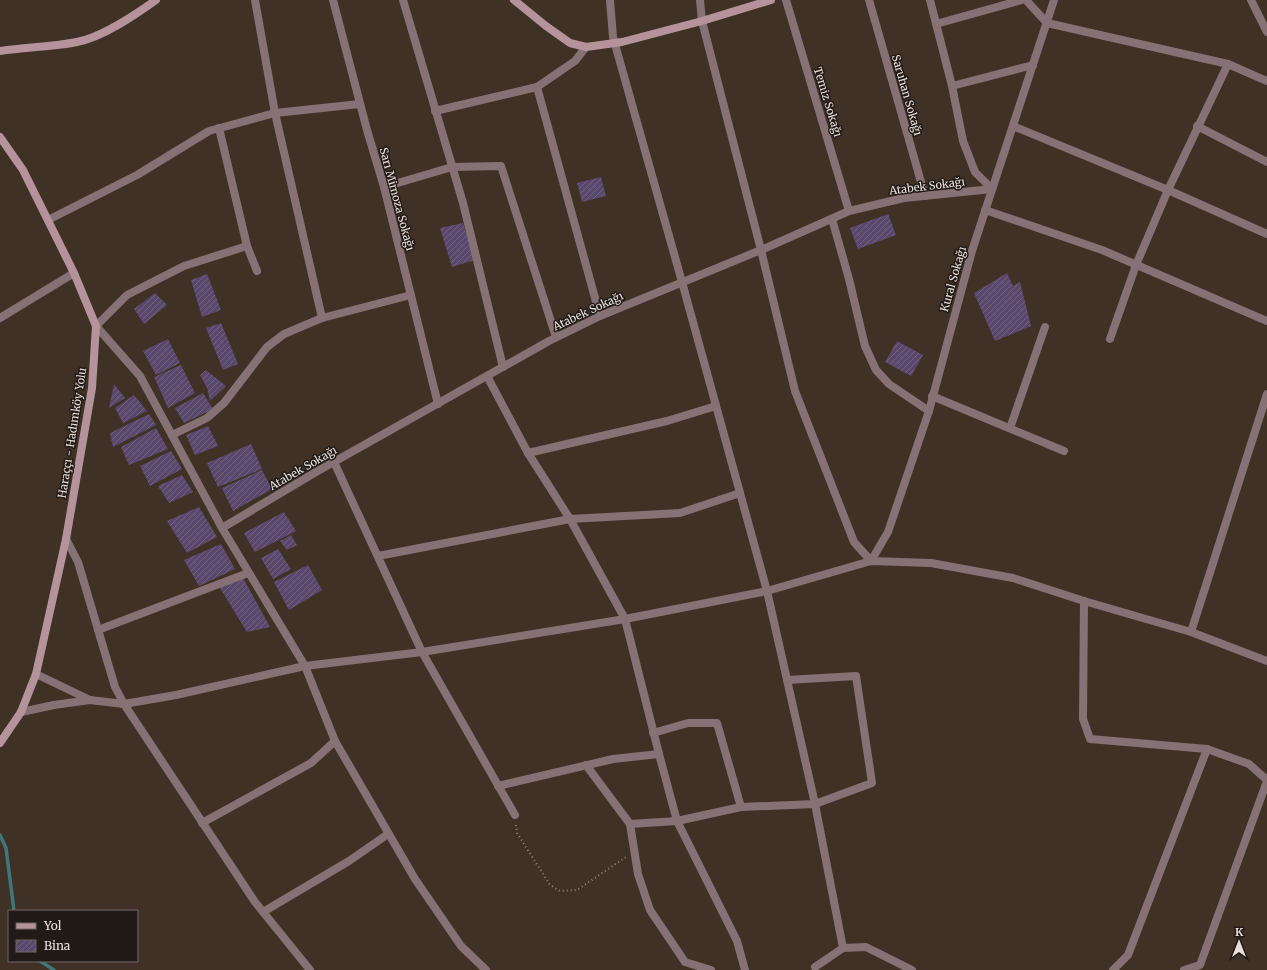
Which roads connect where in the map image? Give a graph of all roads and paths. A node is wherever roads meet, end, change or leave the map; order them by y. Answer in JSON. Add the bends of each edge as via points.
{"nodes":[{"id":1,"x":156,"y":0,"type":"edge"},
{"id":2,"x":255,"y":0,"type":"edge"},
{"id":3,"x":333,"y":0,"type":"edge"},
{"id":4,"x":403,"y":0,"type":"edge"},
{"id":5,"x":514,"y":0,"type":"edge"},
{"id":6,"x":610,"y":0,"type":"edge"},
{"id":7,"x":700,"y":0,"type":"edge"},
{"id":8,"x":771,"y":0,"type":"edge"},
{"id":9,"x":786,"y":0,"type":"edge"},
{"id":10,"x":869,"y":0,"type":"edge"},
{"id":11,"x":930,"y":0,"type":"edge"},
{"id":12,"x":1022,"y":0,"type":"edge"},
{"id":13,"x":1026,"y":0,"type":"edge"},
{"id":14,"x":1054,"y":0,"type":"edge"},
{"id":15,"x":1251,"y":0,"type":"edge"},
{"id":16,"x":702,"y":21,"type":"junction"},
{"id":17,"x":1047,"y":23,"type":"junction"},
{"id":18,"x":936,"y":24,"type":"junction"},
{"id":19,"x":1267,"y":32,"type":"edge"},
{"id":20,"x":614,"y":43,"type":"junction"},
{"id":21,"x":586,"y":46,"type":"junction"},
{"id":22,"x":0,"y":51,"type":"edge"},
{"id":23,"x":1228,"y":64,"type":"junction"},
{"id":24,"x":1033,"y":65,"type":"junction"},
{"id":25,"x":1267,"y":81,"type":"edge"},
{"id":26,"x":952,"y":86,"type":"junction"},
{"id":27,"x":536,"y":87,"type":"junction"},
{"id":28,"x":360,"y":104,"type":"junction"},
{"id":29,"x":435,"y":111,"type":"junction"},
{"id":30,"x":275,"y":112,"type":"junction"},
{"id":31,"x":1013,"y":126,"type":"junction"},
{"id":32,"x":1197,"y":126,"type":"junction"},
{"id":33,"x":219,"y":128,"type":"junction"},
{"id":34,"x":0,"y":137,"type":"edge"},
{"id":35,"x":1267,"y":162,"type":"edge"},
{"id":36,"x":452,"y":167,"type":"junction"},
{"id":37,"x":384,"y":187,"type":"junction"},
{"id":38,"x":992,"y":189,"type":"junction"},
{"id":39,"x":1168,"y":190,"type":"junction"},
{"id":40,"x":925,"y":196,"type":"junction"},
{"id":41,"x":985,"y":210,"type":"junction"},
{"id":42,"x":849,"y":211,"type":"junction"},
{"id":43,"x":832,"y":219,"type":"junction"},
{"id":44,"x":48,"y":220,"type":"junction"},
{"id":45,"x":1267,"y":234,"type":"edge"},
{"id":46,"x":247,"y":246,"type":"junction"},
{"id":47,"x":761,"y":250,"type":"junction"},
{"id":48,"x":1136,"y":265,"type":"junction"},
{"id":49,"x":257,"y":271,"type":"dead end"},
{"id":50,"x":74,"y":273,"type":"junction"},
{"id":51,"x":682,"y":282,"type":"junction"},
{"id":52,"x":411,"y":295,"type":"junction"},
{"id":53,"x":600,"y":316,"type":"junction"},
{"id":54,"x":0,"y":318,"type":"edge"},
{"id":55,"x":322,"y":318,"type":"junction"},
{"id":56,"x":1267,"y":321,"type":"edge"},
{"id":57,"x":96,"y":326,"type":"junction"},
{"id":58,"x":1045,"y":327,"type":"dead end"},
{"id":59,"x":556,"y":337,"type":"junction"},
{"id":60,"x":1110,"y":339,"type":"dead end"},
{"id":61,"x":503,"y":367,"type":"junction"},
{"id":62,"x":487,"y":376,"type":"junction"},
{"id":63,"x":1267,"y":394,"type":"edge"},
{"id":64,"x":932,"y":396,"type":"junction"},
{"id":65,"x":438,"y":404,"type":"junction"},
{"id":66,"x":716,"y":406,"type":"junction"},
{"id":67,"x":929,"y":411,"type":"junction"},
{"id":68,"x":1010,"y":428,"type":"junction"},
{"id":69,"x":172,"y":435,"type":"junction"},
{"id":70,"x":1064,"y":451,"type":"dead end"},
{"id":71,"x":528,"y":453,"type":"junction"},
{"id":72,"x":334,"y":462,"type":"junction"},
{"id":73,"x":740,"y":493,"type":"junction"},
{"id":74,"x":570,"y":519,"type":"junction"},
{"id":75,"x":222,"y":528,"type":"junction"},
{"id":76,"x":66,"y":539,"type":"junction"},
{"id":77,"x":378,"y":556,"type":"junction"},
{"id":78,"x":871,"y":561,"type":"junction"},
{"id":79,"x":248,"y":573,"type":"junction"},
{"id":80,"x":767,"y":591,"type":"junction"},
{"id":81,"x":1084,"y":601,"type":"junction"},
{"id":82,"x":625,"y":618,"type":"junction"},
{"id":83,"x":98,"y":630,"type":"junction"},
{"id":84,"x":1191,"y":632,"type":"junction"},
{"id":85,"x":422,"y":652,"type":"junction"},
{"id":86,"x":1267,"y":661,"type":"edge"},
{"id":87,"x":305,"y":666,"type":"junction"},
{"id":88,"x":36,"y":674,"type":"junction"},
{"id":89,"x":787,"y":680,"type":"junction"},
{"id":90,"x":90,"y":700,"type":"junction"},
{"id":91,"x":124,"y":704,"type":"junction"},
{"id":92,"x":21,"y":712,"type":"junction"},
{"id":93,"x":653,"y":733,"type":"junction"},
{"id":94,"x":335,"y":741,"type":"junction"},
{"id":95,"x":0,"y":743,"type":"edge"},
{"id":96,"x":1207,"y":749,"type":"junction"},
{"id":97,"x":659,"y":754,"type":"junction"},
{"id":98,"x":586,"y":765,"type":"junction"},
{"id":99,"x":1267,"y":780,"type":"edge"},
{"id":100,"x":498,"y":786,"type":"junction"},
{"id":101,"x":815,"y":804,"type":"junction"},
{"id":102,"x":741,"y":807,"type":"junction"},
{"id":103,"x":515,"y":815,"type":"joint"},
{"id":104,"x":677,"y":820,"type":"junction"},
{"id":105,"x":202,"y":823,"type":"junction"},
{"id":106,"x":630,"y":824,"type":"junction"},
{"id":107,"x":388,"y":834,"type":"junction"},
{"id":108,"x":634,"y":851,"type":"junction"},
{"id":109,"x":263,"y":912,"type":"junction"},
{"id":110,"x":843,"y":948,"type":"junction"},
{"id":111,"x":815,"y":967,"type":"dead end"},
{"id":112,"x":310,"y":970,"type":"edge"},
{"id":113,"x":486,"y":970,"type":"edge"},
{"id":114,"x":711,"y":970,"type":"edge"},
{"id":115,"x":745,"y":970,"type":"edge"},
{"id":116,"x":912,"y":970,"type":"edge"},
{"id":117,"x":1113,"y":970,"type":"edge"},
{"id":118,"x":1184,"y":970,"type":"edge"}],
"edges":[{"from":1,"to":22,"type":"main road","via":[[106,31],[79,42]]},
{"from":2,"to":30,"type":"street"},
{"from":3,"to":28,"type":"street","name":"Sarı Mimoza Sokağı"},
{"from":4,"to":29,"type":"street"},
{"from":5,"to":21,"type":"main road","via":[[570,43]]},
{"from":6,"to":20,"type":"street"},
{"from":7,"to":16,"type":"street"},
{"from":8,"to":16,"type":"main road"},
{"from":9,"to":42,"type":"street","name":"Temiz Sokağı"},
{"from":10,"to":40,"type":"street","name":"Saruhan Sokağı"},
{"from":11,"to":18,"type":"street"},
{"from":12,"to":18,"type":"street"},
{"from":13,"to":17,"type":"street"},
{"from":14,"to":17,"type":"street","name":"Kural Sokağı"},
{"from":15,"to":19,"type":"street"},
{"from":16,"to":20,"type":"main road"},
{"from":16,"to":47,"type":"street"},
{"from":17,"to":23,"type":"street"},
{"from":17,"to":24,"type":"street","name":"Kural Sokağı"},
{"from":18,"to":26,"type":"street"},
{"from":20,"to":21,"type":"main road"},
{"from":20,"to":51,"type":"street"},
{"from":21,"to":27,"type":"street","via":[[575,62]]},
{"from":23,"to":25,"type":"street"},
{"from":23,"to":32,"type":"street"},
{"from":24,"to":26,"type":"street"},
{"from":24,"to":31,"type":"street","name":"Kural Sokağı"},
{"from":26,"to":38,"type":"street","via":[[963,141],[975,172]]},
{"from":27,"to":29,"type":"street"},
{"from":27,"to":53,"type":"street"},
{"from":28,"to":30,"type":"street"},
{"from":28,"to":37,"type":"street","name":"Sarı Mimoza Sokağı"},
{"from":29,"to":36,"type":"street"},
{"from":30,"to":33,"type":"street"},
{"from":30,"to":55,"type":"street"},
{"from":31,"to":38,"type":"street","name":"Kural Sokağı"},
{"from":31,"to":39,"type":"street"},
{"from":32,"to":35,"type":"street"},
{"from":32,"to":39,"type":"street"},
{"from":33,"to":44,"type":"street","via":[[208,131],[137,175]]},
{"from":33,"to":46,"type":"street"},
{"from":34,"to":44,"type":"main road","name":"Haraççı - Hadımköy Yolu","via":[[23,170]]},
{"from":36,"to":37,"type":"street"},
{"from":36,"to":59,"type":"street","via":[[501,166]]},
{"from":36,"to":61,"type":"street"},
{"from":37,"to":52,"type":"street","name":"Sarı Mimoza Sokağı"},
{"from":38,"to":40,"type":"street","name":"Atabek Sokağı"},
{"from":38,"to":41,"type":"street","name":"Kural Sokağı"},
{"from":39,"to":45,"type":"street"},
{"from":39,"to":48,"type":"street"},
{"from":40,"to":42,"type":"street","name":"Atabek Sokağı","via":[[904,198]]},
{"from":41,"to":48,"type":"street","via":[[1102,250]]},
{"from":41,"to":64,"type":"street","name":"Kural Sokağı"},
{"from":42,"to":43,"type":"street","name":"Atabek Sokağı"},
{"from":43,"to":47,"type":"street","name":"Atabek Sokağı"},
{"from":43,"to":67,"type":"street","via":[[865,346],[876,370],[889,384]]},
{"from":44,"to":50,"type":"main road","name":"Haraççı - Hadımköy Yolu"},
{"from":46,"to":49,"type":"street"},
{"from":46,"to":57,"type":"street","via":[[184,266],[127,295]]},
{"from":47,"to":51,"type":"street","name":"Atabek Sokağı"},
{"from":47,"to":78,"type":"street","via":[[795,391],[854,542]]},
{"from":48,"to":56,"type":"street"},
{"from":48,"to":60,"type":"street"},
{"from":50,"to":54,"type":"street"},
{"from":50,"to":57,"type":"main road","name":"Haraççı - Hadımköy Yolu"},
{"from":51,"to":53,"type":"street","name":"Atabek Sokağı"},
{"from":51,"to":66,"type":"street"},
{"from":52,"to":55,"type":"street"},
{"from":52,"to":65,"type":"street","name":"Sarı Mimoza Sokağı"},
{"from":53,"to":59,"type":"street","name":"Atabek Sokağı"},
{"from":55,"to":69,"type":"street","via":[[284,334],[267,347],[224,403],[207,418]]},
{"from":57,"to":69,"type":"street","via":[[140,376]]},
{"from":57,"to":76,"type":"main road","name":"Haraççı - Hadımköy Yolu","via":[[92,388]]},
{"from":58,"to":68,"type":"street"},
{"from":59,"to":61,"type":"street","name":"Atabek Sokağı"},
{"from":61,"to":62,"type":"street","name":"Atabek Sokağı"},
{"from":62,"to":65,"type":"street","name":"Atabek Sokağı"},
{"from":62,"to":71,"type":"street"},
{"from":63,"to":84,"type":"street"},
{"from":64,"to":67,"type":"street","name":"Kural Sokağı"},
{"from":64,"to":68,"type":"street"},
{"from":65,"to":72,"type":"street","name":"Atabek Sokağı"},
{"from":66,"to":71,"type":"street","via":[[668,421]]},
{"from":66,"to":73,"type":"street"},
{"from":67,"to":78,"type":"street","name":"Kural Sokağı","via":[[888,532]]},
{"from":68,"to":70,"type":"street"},
{"from":69,"to":75,"type":"street"},
{"from":71,"to":74,"type":"street"},
{"from":72,"to":75,"type":"street","name":"Atabek Sokağı"},
{"from":72,"to":77,"type":"street"},
{"from":73,"to":74,"type":"street","via":[[680,513]]},
{"from":73,"to":80,"type":"street"},
{"from":74,"to":77,"type":"street"},
{"from":74,"to":82,"type":"street"},
{"from":75,"to":79,"type":"street"},
{"from":76,"to":83,"type":"street","via":[[78,562]]},
{"from":76,"to":88,"type":"main road","name":"Haraççı - Hadımköy Yolu"},
{"from":77,"to":85,"type":"street"},
{"from":78,"to":80,"type":"street"},
{"from":78,"to":81,"type":"street","via":[[931,563],[998,575]]},
{"from":79,"to":83,"type":"street"},
{"from":79,"to":87,"type":"street"},
{"from":80,"to":82,"type":"street"},
{"from":80,"to":89,"type":"street"},
{"from":81,"to":84,"type":"street"},
{"from":81,"to":96,"type":"street","via":[[1083,719],[1090,739]]},
{"from":82,"to":85,"type":"street"},
{"from":82,"to":93,"type":"street"},
{"from":83,"to":91,"type":"street"},
{"from":84,"to":86,"type":"street"},
{"from":85,"to":87,"type":"street"},
{"from":85,"to":100,"type":"street"},
{"from":87,"to":91,"type":"street"},
{"from":87,"to":94,"type":"street"},
{"from":88,"to":90,"type":"street"},
{"from":88,"to":92,"type":"main road","name":"Haraççı - Hadımköy Yolu"},
{"from":89,"to":101,"type":"street"},
{"from":89,"to":101,"type":"street","via":[[856,676],[872,783]]},
{"from":90,"to":91,"type":"street"},
{"from":90,"to":92,"type":"street"},
{"from":91,"to":105,"type":"street"},
{"from":92,"to":95,"type":"main road","name":"Haraççı - Hadımköy Yolu"},
{"from":93,"to":97,"type":"street"},
{"from":93,"to":102,"type":"street","via":[[688,723],[717,723]]},
{"from":94,"to":105,"type":"street","via":[[311,763]]},
{"from":94,"to":107,"type":"street"},
{"from":96,"to":99,"type":"street","via":[[1249,764]]},
{"from":96,"to":117,"type":"street","via":[[1128,955]]},
{"from":97,"to":98,"type":"street"},
{"from":97,"to":104,"type":"street"},
{"from":98,"to":100,"type":"street"},
{"from":98,"to":106,"type":"street"},
{"from":99,"to":118,"type":"street","via":[[1200,965]]},
{"from":100,"to":103,"type":"street"},
{"from":101,"to":102,"type":"street"},
{"from":101,"to":110,"type":"street"},
{"from":102,"to":104,"type":"street"},
{"from":103,"to":108,"type":"path","via":[[517,833],[550,885],[560,891],[577,890]]},
{"from":104,"to":106,"type":"street"},
{"from":104,"to":115,"type":"street","via":[[737,941]]},
{"from":105,"to":109,"type":"street"},
{"from":106,"to":108,"type":"street"},
{"from":107,"to":109,"type":"street","via":[[349,861]]},
{"from":107,"to":113,"type":"street","via":[[461,946]]},
{"from":108,"to":114,"type":"street","via":[[638,874],[650,910],[685,962]]},
{"from":109,"to":112,"type":"street"},
{"from":110,"to":111,"type":"street"},
{"from":110,"to":116,"type":"street","via":[[866,947]]}]}
